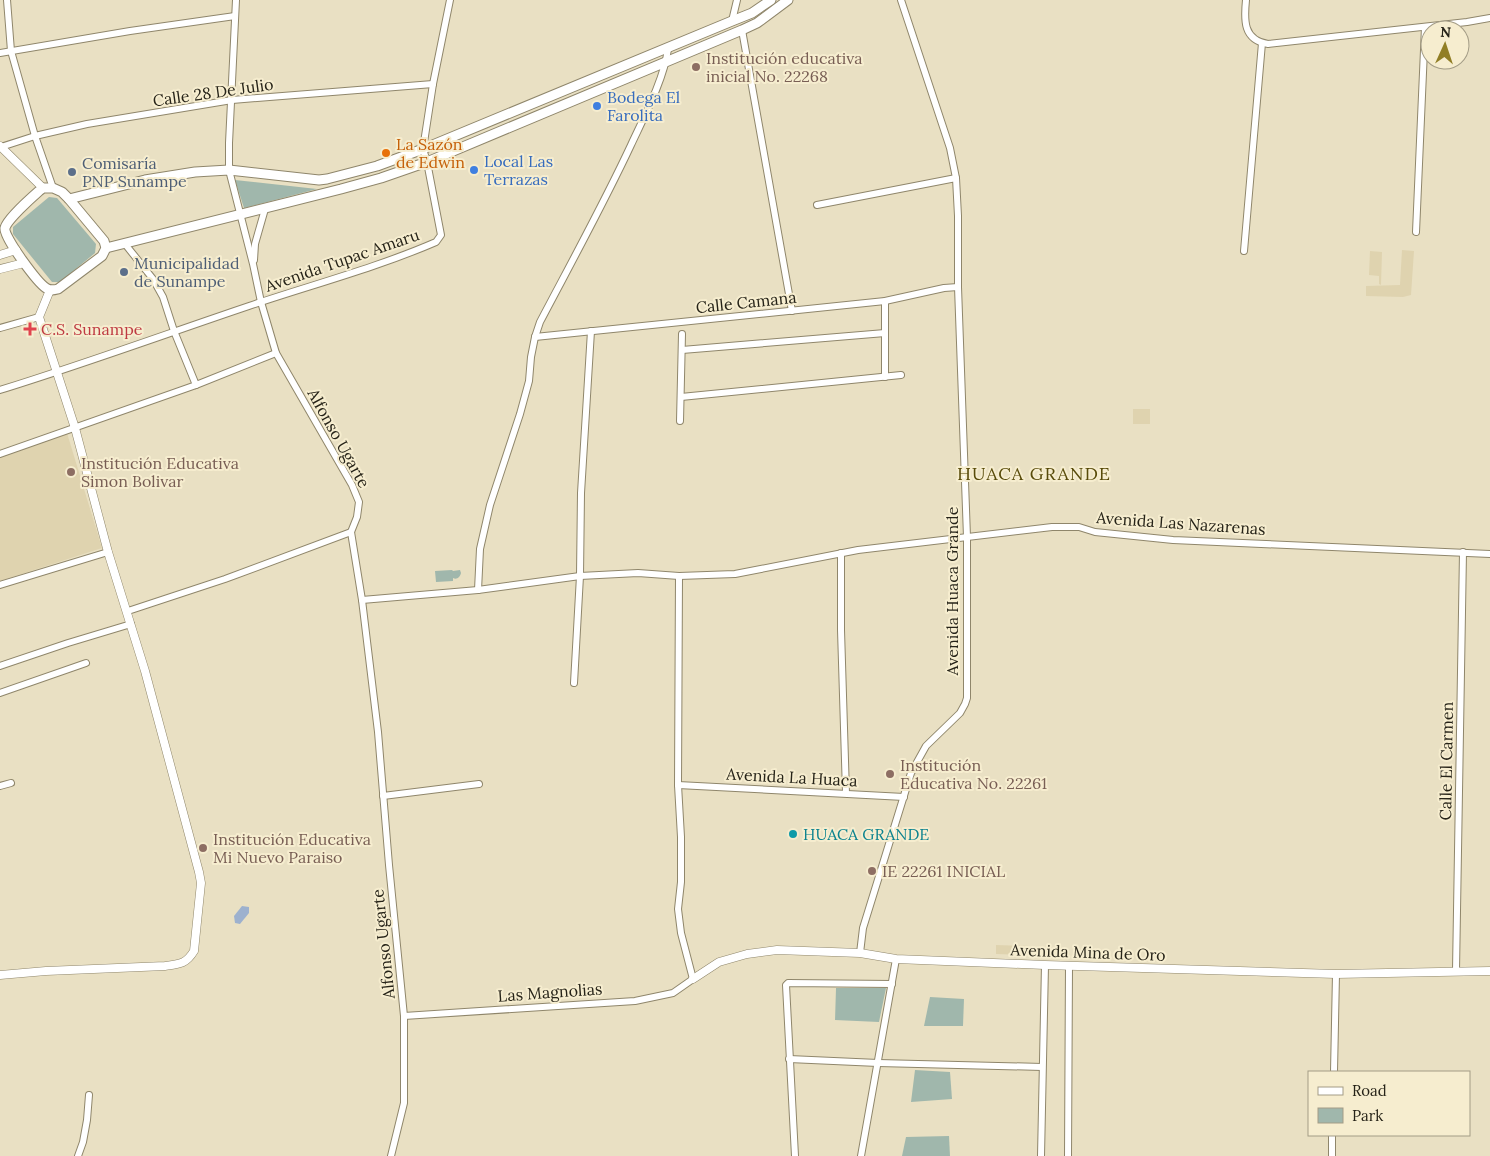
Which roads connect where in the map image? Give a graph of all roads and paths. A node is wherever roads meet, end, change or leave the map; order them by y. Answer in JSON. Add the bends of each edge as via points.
{"nodes":[{"id":1,"x":7,"y":0,"type":"edge"},
{"id":2,"x":236,"y":0,"type":"edge"},
{"id":3,"x":450,"y":0,"type":"edge"},
{"id":4,"x":737,"y":0,"type":"edge"},
{"id":5,"x":771,"y":0,"type":"edge"},
{"id":6,"x":788,"y":0,"type":"edge"},
{"id":7,"x":900,"y":0,"type":"edge"},
{"id":8,"x":1246,"y":0,"type":"edge"},
{"id":9,"x":235,"y":16,"type":"junction"},
{"id":10,"x":1490,"y":18,"type":"edge"},
{"id":11,"x":1470,"y":21,"type":"edge"},
{"id":12,"x":732,"y":22,"type":"junction"},
{"id":13,"x":1420,"y":27,"type":"edge"},
{"id":14,"x":742,"y":30,"type":"junction"},
{"id":15,"x":1262,"y":43,"type":"junction"},
{"id":16,"x":668,"y":49,"type":"junction"},
{"id":17,"x":11,"y":51,"type":"junction"},
{"id":18,"x":0,"y":53,"type":"edge"},
{"id":19,"x":666,"y":62,"type":"junction"},
{"id":20,"x":1422,"y":70,"type":"edge"},
{"id":21,"x":433,"y":84,"type":"junction"},
{"id":22,"x":232,"y":100,"type":"junction"},
{"id":23,"x":35,"y":136,"type":"junction"},
{"id":24,"x":0,"y":146,"type":"edge"},
{"id":25,"x":423,"y":149,"type":"junction"},
{"id":26,"x":427,"y":162,"type":"junction"},
{"id":27,"x":229,"y":170,"type":"junction"},
{"id":28,"x":956,"y":178,"type":"junction"},
{"id":29,"x":48,"y":188,"type":"junction"},
{"id":30,"x":69,"y":199,"type":"junction"},
{"id":31,"x":817,"y":205,"type":"dead end"},
{"id":32,"x":266,"y":209,"type":"junction"},
{"id":33,"x":240,"y":215,"type":"junction"},
{"id":34,"x":3,"y":223,"type":"edge"},
{"id":35,"x":1416,"y":232,"type":"dead end"},
{"id":36,"x":126,"y":244,"type":"junction"},
{"id":37,"x":106,"y":248,"type":"junction"},
{"id":38,"x":16,"y":250,"type":"junction"},
{"id":39,"x":1244,"y":251,"type":"dead end"},
{"id":40,"x":0,"y":255,"type":"edge"},
{"id":41,"x":24,"y":263,"type":"junction"},
{"id":42,"x":253,"y":264,"type":"junction"},
{"id":43,"x":0,"y":269,"type":"edge"},
{"id":44,"x":958,"y":287,"type":"junction"},
{"id":45,"x":50,"y":290,"type":"junction"},
{"id":46,"x":885,"y":301,"type":"junction"},
{"id":47,"x":261,"y":302,"type":"junction"},
{"id":48,"x":792,"y":311,"type":"junction"},
{"id":49,"x":39,"y":317,"type":"junction"},
{"id":50,"x":0,"y":328,"type":"edge"},
{"id":51,"x":174,"y":331,"type":"junction"},
{"id":52,"x":591,"y":331,"type":"junction"},
{"id":53,"x":885,"y":333,"type":"junction"},
{"id":54,"x":682,"y":334,"type":"dead end"},
{"id":55,"x":535,"y":337,"type":"junction"},
{"id":56,"x":682,"y":350,"type":"junction"},
{"id":57,"x":276,"y":353,"type":"junction"},
{"id":58,"x":58,"y":373,"type":"junction"},
{"id":59,"x":901,"y":375,"type":"dead end"},
{"id":60,"x":885,"y":377,"type":"junction"},
{"id":61,"x":196,"y":385,"type":"junction"},
{"id":62,"x":0,"y":390,"type":"edge"},
{"id":63,"x":681,"y":397,"type":"junction"},
{"id":64,"x":680,"y":421,"type":"dead end"},
{"id":65,"x":75,"y":428,"type":"junction"},
{"id":66,"x":0,"y":454,"type":"edge"},
{"id":67,"x":351,"y":532,"type":"junction"},
{"id":68,"x":967,"y":537,"type":"junction"},
{"id":69,"x":108,"y":552,"type":"junction"},
{"id":70,"x":1463,"y":552,"type":"junction"},
{"id":71,"x":841,"y":553,"type":"junction"},
{"id":72,"x":1490,"y":554,"type":"edge"},
{"id":73,"x":580,"y":576,"type":"junction"},
{"id":74,"x":679,"y":576,"type":"junction"},
{"id":75,"x":0,"y":585,"type":"edge"},
{"id":76,"x":478,"y":590,"type":"junction"},
{"id":77,"x":362,"y":600,"type":"junction"},
{"id":78,"x":128,"y":611,"type":"junction"},
{"id":79,"x":131,"y":624,"type":"junction"},
{"id":80,"x":86,"y":663,"type":"dead end"},
{"id":81,"x":0,"y":666,"type":"edge"},
{"id":82,"x":574,"y":683,"type":"dead end"},
{"id":83,"x":0,"y":693,"type":"edge"},
{"id":84,"x":11,"y":783,"type":"dead end"},
{"id":85,"x":479,"y":784,"type":"dead end"},
{"id":86,"x":678,"y":785,"type":"junction"},
{"id":87,"x":0,"y":786,"type":"edge"},
{"id":88,"x":846,"y":793,"type":"junction"},
{"id":89,"x":383,"y":796,"type":"junction"},
{"id":90,"x":904,"y":797,"type":"junction"},
{"id":91,"x":860,"y":953,"type":"junction"},
{"id":92,"x":896,"y":959,"type":"junction"},
{"id":93,"x":1045,"y":965,"type":"junction"},
{"id":94,"x":1069,"y":966,"type":"junction"},
{"id":95,"x":1456,"y":971,"type":"junction"},
{"id":96,"x":1490,"y":971,"type":"edge"},
{"id":97,"x":1336,"y":974,"type":"junction"},
{"id":98,"x":0,"y":975,"type":"edge"},
{"id":99,"x":693,"y":979,"type":"junction"},
{"id":100,"x":892,"y":984,"type":"junction"},
{"id":101,"x":404,"y":1016,"type":"junction"},
{"id":102,"x":789,"y":1058,"type":"junction"},
{"id":103,"x":878,"y":1063,"type":"junction"},
{"id":104,"x":1042,"y":1066,"type":"junction"},
{"id":105,"x":1334,"y":1071,"type":"edge"},
{"id":106,"x":89,"y":1096,"type":"dead end"},
{"id":107,"x":1332,"y":1136,"type":"edge"},
{"id":108,"x":78,"y":1156,"type":"edge"},
{"id":109,"x":391,"y":1156,"type":"edge"},
{"id":110,"x":795,"y":1156,"type":"edge"},
{"id":111,"x":861,"y":1156,"type":"edge"},
{"id":112,"x":1041,"y":1156,"type":"edge"},
{"id":113,"x":1068,"y":1156,"type":"edge"},
{"id":114,"x":1332,"y":1156,"type":"edge"}],
"edges":[{"from":1,"to":17,"type":"street"},
{"from":2,"to":9,"type":"street","name":"Alfonso Ugarte"},
{"from":3,"to":21,"type":"street"},
{"from":4,"to":12,"type":"street"},
{"from":5,"to":12,"type":"main road"},
{"from":6,"to":14,"type":"main road"},
{"from":7,"to":28,"type":"street","name":"Avenida Huaca Grande","via":[[950,148]]},
{"from":8,"to":15,"type":"street","via":[[1246,26],[1250,35]]},
{"from":9,"to":17,"type":"street"},
{"from":9,"to":22,"type":"street","name":"Alfonso Ugarte"},
{"from":10,"to":11,"type":"street"},
{"from":12,"to":16,"type":"main road"},
{"from":13,"to":15,"type":"street"},
{"from":14,"to":19,"type":"main road"},
{"from":14,"to":48,"type":"street"},
{"from":15,"to":39,"type":"street"},
{"from":16,"to":19,"type":"street"},
{"from":16,"to":25,"type":"main road"},
{"from":17,"to":18,"type":"street"},
{"from":17,"to":23,"type":"street"},
{"from":19,"to":26,"type":"main road"},
{"from":19,"to":55,"type":"street","via":[[613,184]]},
{"from":20,"to":35,"type":"street"},
{"from":21,"to":22,"type":"street","name":"Calle 28 De Julio"},
{"from":21,"to":25,"type":"street"},
{"from":22,"to":23,"type":"street","name":"Calle 28 De Julio"},
{"from":22,"to":27,"type":"street","name":"Alfonso Ugarte"},
{"from":23,"to":24,"type":"street","name":"Calle 28 De Julio"},
{"from":23,"to":29,"type":"street"},
{"from":24,"to":29,"type":"street"},
{"from":25,"to":26,"type":"street"},
{"from":25,"to":27,"type":"main road","via":[[327,180]]},
{"from":26,"to":32,"type":"main road"},
{"from":26,"to":47,"type":"street","name":"Avenida Tupac Amaru","via":[[441,235],[436,242],[380,264]]},
{"from":27,"to":30,"type":"main road","via":[[144,180]]},
{"from":27,"to":33,"type":"street","name":"Alfonso Ugarte"},
{"from":28,"to":31,"type":"street"},
{"from":28,"to":44,"type":"street","name":"Avenida Huaca Grande"},
{"from":29,"to":30,"type":"main road","via":[[62,192]]},
{"from":29,"to":34,"type":"main road","via":[[39,191]]},
{"from":30,"to":37,"type":"main road","via":[[104,241]]},
{"from":32,"to":33,"type":"main road"},
{"from":32,"to":42,"type":"street"},
{"from":33,"to":36,"type":"main road"},
{"from":33,"to":42,"type":"street","name":"Alfonso Ugarte"},
{"from":34,"to":38,"type":"main road","via":[[7,238]]},
{"from":36,"to":37,"type":"main road"},
{"from":36,"to":51,"type":"street","via":[[163,297]]},
{"from":37,"to":45,"type":"main road","via":[[102,256],[58,289]]},
{"from":38,"to":40,"type":"street"},
{"from":38,"to":41,"type":"main road"},
{"from":41,"to":43,"type":"street"},
{"from":41,"to":45,"type":"main road"},
{"from":42,"to":47,"type":"street","name":"Alfonso Ugarte"},
{"from":44,"to":46,"type":"street","name":"Calle Camana"},
{"from":44,"to":68,"type":"street","name":"Avenida Huaca Grande"},
{"from":45,"to":49,"type":"street"},
{"from":46,"to":48,"type":"street","name":"Calle Camana"},
{"from":46,"to":53,"type":"street"},
{"from":47,"to":51,"type":"street","name":"Avenida Tupac Amaru"},
{"from":47,"to":57,"type":"street","name":"Alfonso Ugarte"},
{"from":48,"to":52,"type":"street","name":"Calle Camana"},
{"from":49,"to":50,"type":"street"},
{"from":49,"to":58,"type":"street"},
{"from":51,"to":58,"type":"street","name":"Avenida Tupac Amaru"},
{"from":51,"to":61,"type":"street"},
{"from":52,"to":55,"type":"street","name":"Calle Camana"},
{"from":52,"to":73,"type":"street","via":[[581,493]]},
{"from":53,"to":56,"type":"street"},
{"from":53,"to":60,"type":"street"},
{"from":54,"to":56,"type":"street"},
{"from":55,"to":76,"type":"street","via":[[529,381],[490,504],[480,549]]},
{"from":56,"to":63,"type":"street"},
{"from":57,"to":61,"type":"street"},
{"from":57,"to":67,"type":"street","name":"Alfonso Ugarte","via":[[352,484],[359,502]]},
{"from":58,"to":62,"type":"street","name":"Avenida Tupac Amaru"},
{"from":58,"to":65,"type":"street"},
{"from":59,"to":60,"type":"street"},
{"from":60,"to":63,"type":"street"},
{"from":61,"to":65,"type":"street"},
{"from":63,"to":64,"type":"street"},
{"from":65,"to":66,"type":"street"},
{"from":65,"to":69,"type":"street"},
{"from":67,"to":77,"type":"street","name":"Alfonso Ugarte"},
{"from":67,"to":78,"type":"street"},
{"from":68,"to":70,"type":"street","name":"Avenida Las Nazarenas","via":[[1066,526],[1174,540]]},
{"from":68,"to":71,"type":"street","name":"Avenida Las Nazarenas"},
{"from":68,"to":90,"type":"street","name":"Avenida Huaca Grande","via":[[967,698],[960,713],[926,746],[911,772]]},
{"from":69,"to":75,"type":"street"},
{"from":69,"to":78,"type":"street"},
{"from":70,"to":72,"type":"street","name":"Avenida Las Nazarenas"},
{"from":70,"to":95,"type":"street","name":"Calle El Carmen"},
{"from":71,"to":74,"type":"street","name":"Avenida Las Nazarenas","via":[[735,574]]},
{"from":71,"to":88,"type":"street"},
{"from":73,"to":74,"type":"street","name":"Avenida Las Nazarenas","via":[[638,573]]},
{"from":73,"to":76,"type":"street","name":"Avenida Las Nazarenas"},
{"from":73,"to":82,"type":"street"},
{"from":74,"to":86,"type":"street"},
{"from":76,"to":77,"type":"street","name":"Avenida Las Nazarenas"},
{"from":77,"to":89,"type":"street","name":"Alfonso Ugarte"},
{"from":78,"to":79,"type":"street"},
{"from":79,"to":81,"type":"street"},
{"from":79,"to":98,"type":"street","via":[[199,872],[201,883],[194,951],[188,960],[172,965]]},
{"from":80,"to":83,"type":"street"},
{"from":84,"to":87,"type":"street"},
{"from":85,"to":89,"type":"street"},
{"from":86,"to":88,"type":"street","name":"Avenida La Huaca"},
{"from":86,"to":99,"type":"street","via":[[681,837],[678,909],[680,933]]},
{"from":88,"to":90,"type":"street","name":"Avenida La Huaca"},
{"from":89,"to":101,"type":"street","name":"Alfonso Ugarte"},
{"from":90,"to":91,"type":"street","name":"Avenida Huaca Grande","via":[[863,928]]},
{"from":91,"to":92,"type":"street","name":"Avenida Mina de Oro"},
{"from":91,"to":99,"type":"street","name":"Avenida Mina de Oro","via":[[778,950],[747,954],[719,962]]},
{"from":92,"to":93,"type":"street","name":"Avenida Mina de Oro"},
{"from":92,"to":100,"type":"street"},
{"from":93,"to":94,"type":"street","name":"Avenida Mina de Oro"},
{"from":93,"to":104,"type":"street"},
{"from":94,"to":97,"type":"street","name":"Avenida Mina de Oro"},
{"from":94,"to":113,"type":"street"},
{"from":95,"to":96,"type":"street","name":"Avenida Mina de Oro"},
{"from":95,"to":97,"type":"street","name":"Avenida Mina de Oro"},
{"from":97,"to":105,"type":"street"},
{"from":99,"to":101,"type":"street","name":"Las Magnolias","via":[[673,993],[635,1001]]},
{"from":100,"to":102,"type":"street","via":[[788,983]]},
{"from":100,"to":103,"type":"street"},
{"from":101,"to":109,"type":"street","name":"Alfonso Ugarte","via":[[404,1103]]},
{"from":102,"to":103,"type":"street"},
{"from":102,"to":110,"type":"street"},
{"from":103,"to":104,"type":"street"},
{"from":103,"to":111,"type":"street"},
{"from":104,"to":112,"type":"street"},
{"from":106,"to":108,"type":"street"},
{"from":107,"to":114,"type":"street"}]}
